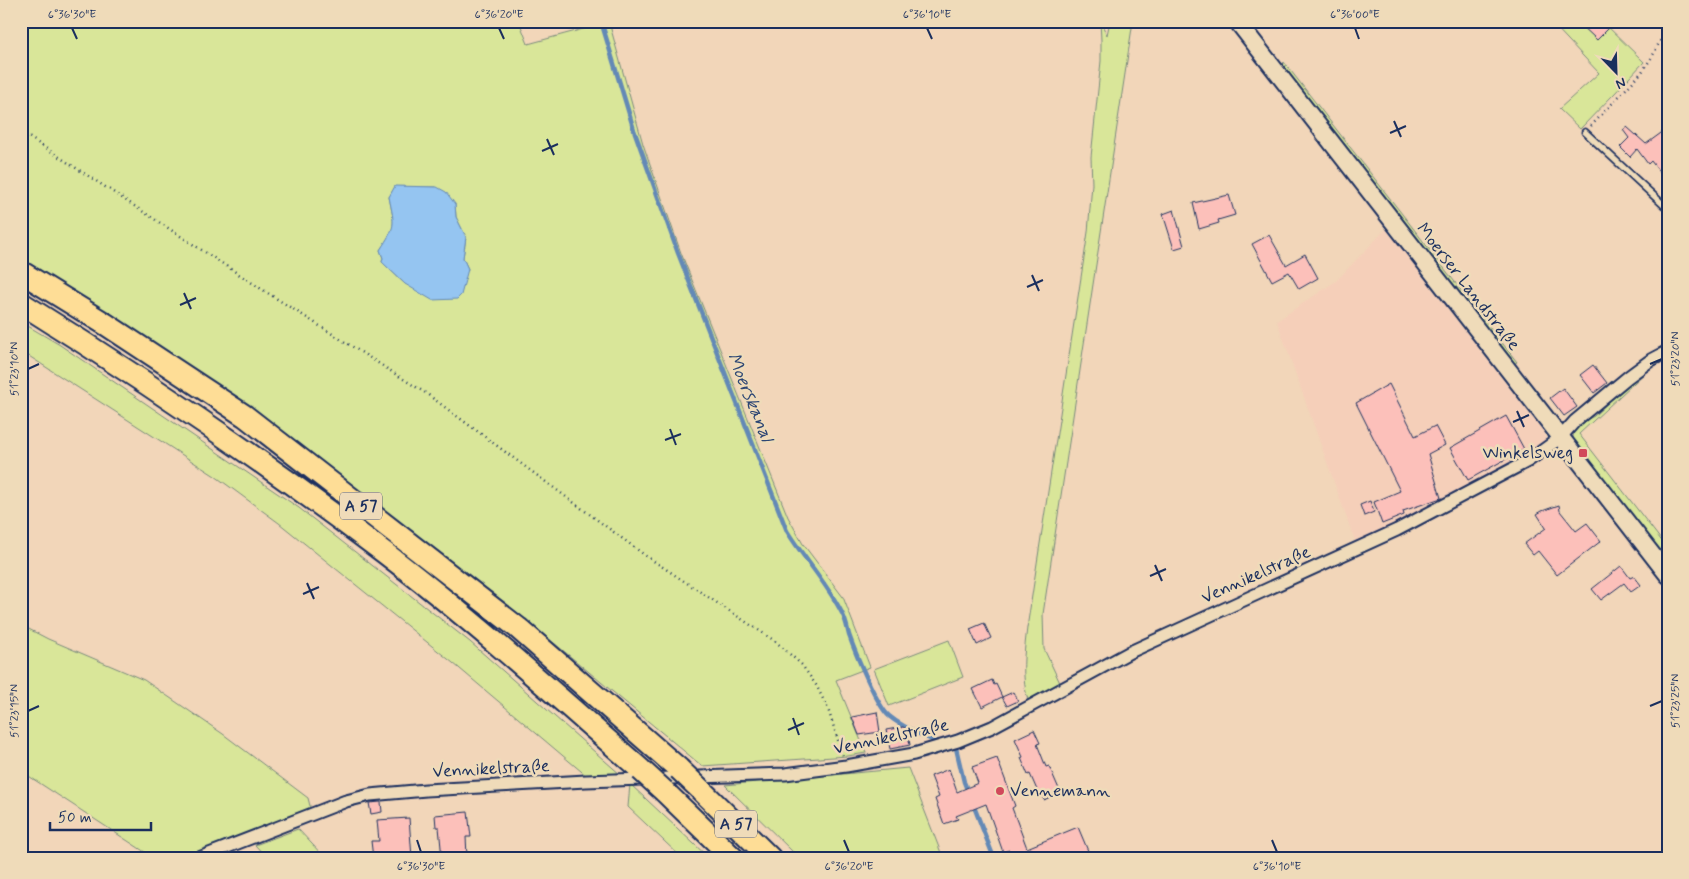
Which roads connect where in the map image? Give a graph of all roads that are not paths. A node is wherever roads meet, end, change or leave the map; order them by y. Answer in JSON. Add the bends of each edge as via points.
{"nodes":[{"id":1,"x":1237,"y":21,"type":"edge"},
{"id":2,"x":1585,"y":132,"type":"road end"},
{"id":3,"x":1668,"y":209,"type":"edge"},
{"id":4,"x":21,"y":272,"type":"edge"},
{"id":5,"x":21,"y":303,"type":"edge"},
{"id":6,"x":1668,"y":351,"type":"edge"},
{"id":7,"x":1560,"y":438,"type":"junction"},
{"id":8,"x":1668,"y":576,"type":"edge"},
{"id":9,"x":199,"y":858,"type":"edge"},
{"id":10,"x":733,"y":858,"type":"edge"},
{"id":11,"x":770,"y":858,"type":"edge"}],
"edges":[{"from":1,"to":7,"type":"main road","name":"Moerser Landstraße"},
{"from":2,"to":3,"type":"lane"},
{"from":4,"to":11,"type":"highway","number":"A 57","bridge":true,"via":[[245,416],[518,628],[679,769]]},
{"from":5,"to":10,"type":"highway","number":"A 57","bridge":true,"via":[[231,441],[385,554],[500,646],[641,770]]},
{"from":6,"to":7,"type":"street","via":[[1628,377],[1575,421]]},
{"from":7,"to":8,"type":"main road","name":"Moerser Landstraße"},
{"from":7,"to":9,"type":"street","name":"Vennikelstraße","via":[[1528,461],[1397,530],[1130,652],[992,727],[936,748],[846,766],[784,774],[586,781],[370,796],[346,801]]}]}
